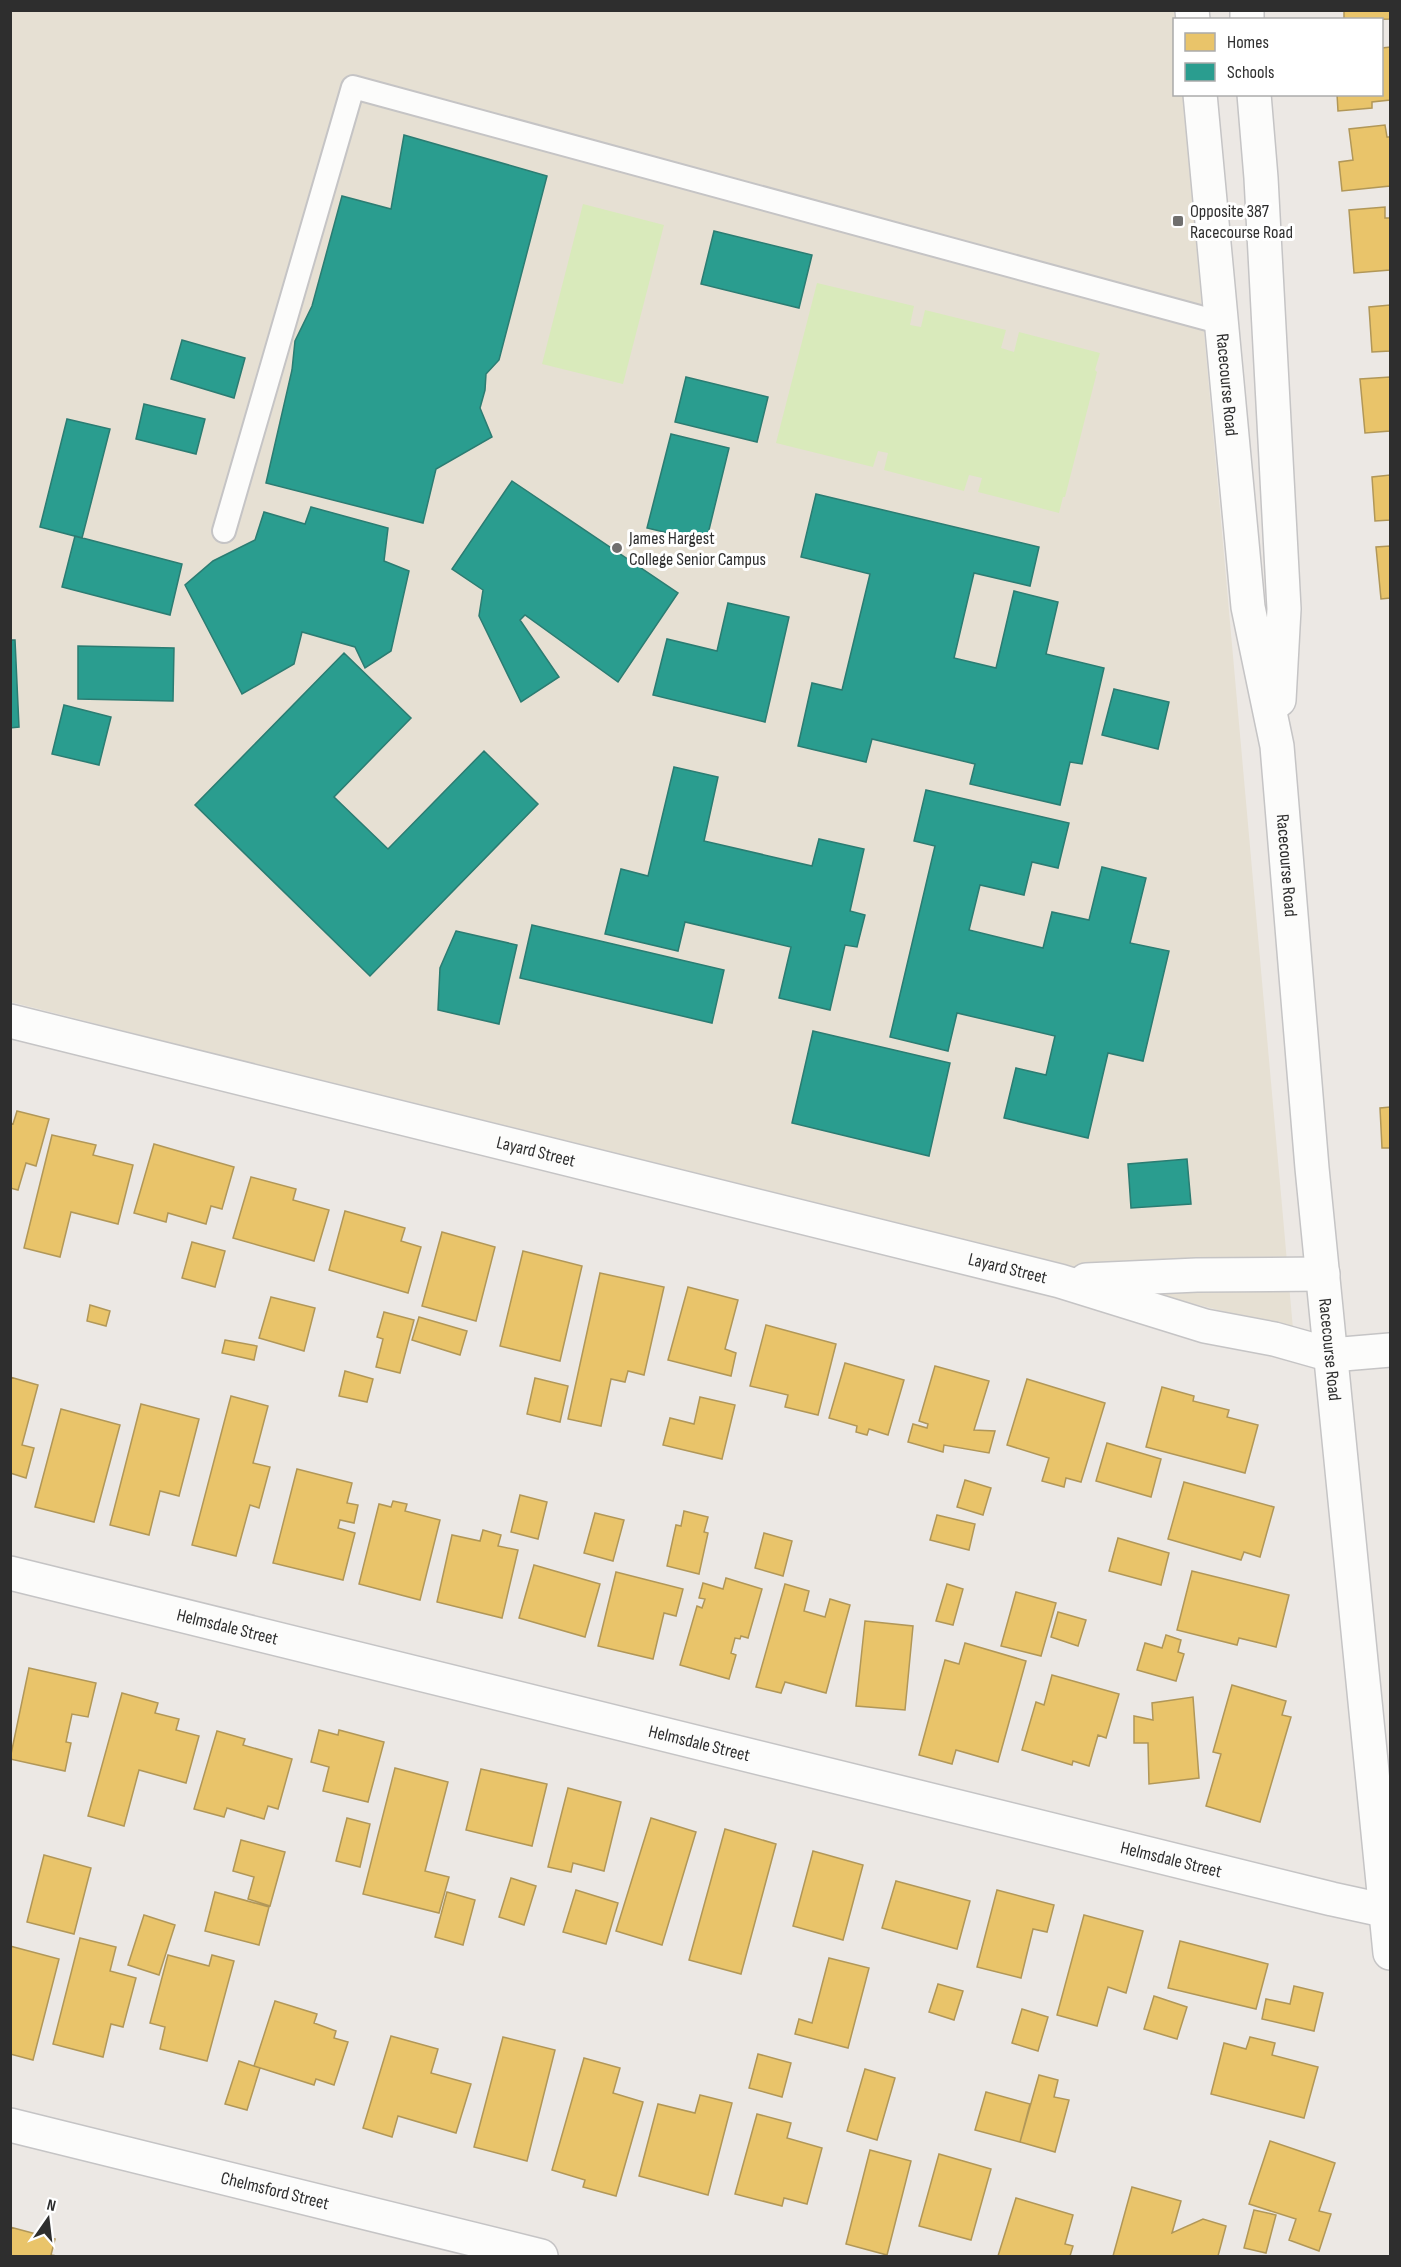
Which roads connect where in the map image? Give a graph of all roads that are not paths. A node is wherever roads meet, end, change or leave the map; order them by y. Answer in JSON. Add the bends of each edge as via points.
{"nodes":[{"id":1,"x":1200,"y":96,"type":"edge"},
{"id":2,"x":1254,"y":96,"type":"edge"},
{"id":3,"x":1222,"y":323,"type":"junction"},
{"id":4,"x":224,"y":531,"type":"dead end"},
{"id":5,"x":1277,"y":746,"type":"junction"},
{"id":6,"x":10,"y":1021,"type":"edge"},
{"id":7,"x":1323,"y":1274,"type":"junction"},
{"id":8,"x":1060,"y":1281,"type":"junction"},
{"id":9,"x":1390,"y":1350,"type":"edge"},
{"id":10,"x":1331,"y":1355,"type":"junction"},
{"id":11,"x":10,"y":1573,"type":"edge"},
{"id":12,"x":1387,"y":1911,"type":"junction"},
{"id":13,"x":1390,"y":1953,"type":"edge"},
{"id":14,"x":10,"y":2125,"type":"edge"},
{"id":15,"x":541,"y":2256,"type":"edge"}],
"edges":[{"from":1,"to":3,"type":"street","name":"Racecourse Road"},
{"from":2,"to":5,"type":"street","name":"Racecourse Road","via":[[1284,609]]},
{"from":3,"to":4,"type":"lane","via":[[353,87]]},
{"from":3,"to":5,"type":"street","name":"Racecourse Road","via":[[1248,607]]},
{"from":5,"to":7,"type":"street","name":"Racecourse Road"},
{"from":6,"to":8,"type":"street","name":"Layard Street"},
{"from":7,"to":8,"type":"street","name":"Layard Street"},
{"from":7,"to":10,"type":"street","name":"Racecourse Road"},
{"from":8,"to":10,"type":"street","name":"Layard Street","via":[[1205,1326]]},
{"from":9,"to":10,"type":"street","name":"Layard Street"},
{"from":10,"to":12,"type":"street","name":"Racecourse Road"},
{"from":11,"to":12,"type":"street","name":"Helmsdale Street"},
{"from":12,"to":13,"type":"street","name":"Racecourse Road"},
{"from":14,"to":15,"type":"street","name":"Chelmsford Street"}]}
